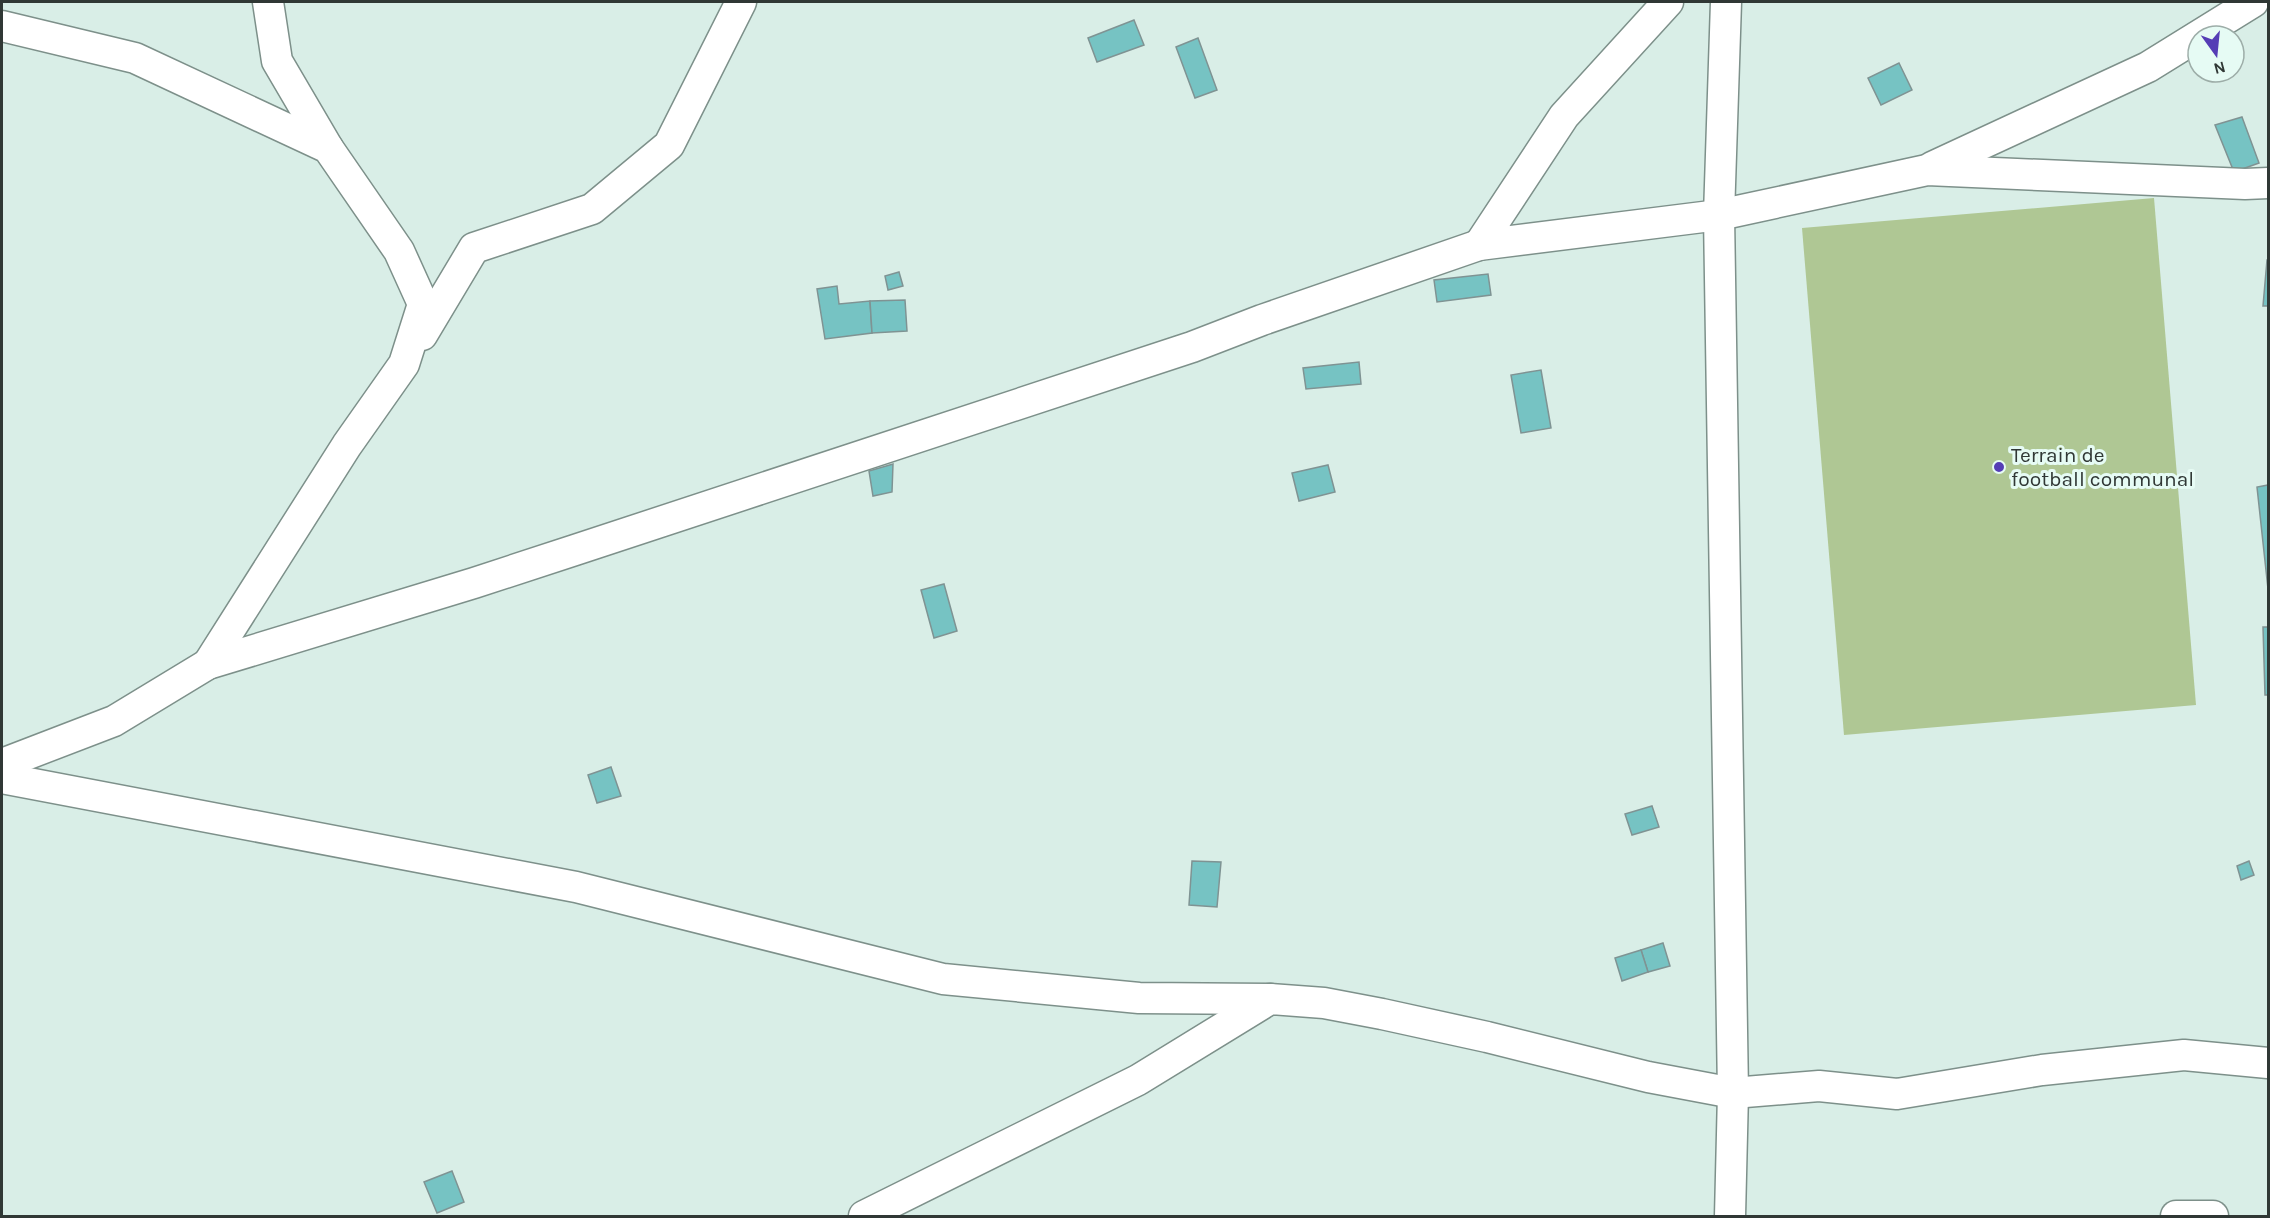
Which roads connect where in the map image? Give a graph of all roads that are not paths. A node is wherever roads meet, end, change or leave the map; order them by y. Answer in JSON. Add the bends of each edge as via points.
{"nodes":[{"id":1,"x":267,"y":2,"type":"edge"},
{"id":2,"x":741,"y":2,"type":"edge"},
{"id":3,"x":1668,"y":2,"type":"edge"},
{"id":4,"x":1726,"y":2,"type":"edge"},
{"id":5,"x":2253,"y":2,"type":"edge"},
{"id":6,"x":2,"y":26,"type":"edge"},
{"id":7,"x":328,"y":148,"type":"junction"},
{"id":8,"x":1927,"y":170,"type":"junction"},
{"id":9,"x":2268,"y":183,"type":"edge"},
{"id":10,"x":1719,"y":215,"type":"junction"},
{"id":11,"x":1479,"y":245,"type":"junction"},
{"id":12,"x":404,"y":364,"type":"junction"},
{"id":13,"x":208,"y":664,"type":"junction"},
{"id":14,"x":2,"y":764,"type":"edge"},
{"id":15,"x":2,"y":778,"type":"edge"},
{"id":16,"x":1270,"y":999,"type":"junction"},
{"id":17,"x":2268,"y":1063,"type":"edge"},
{"id":18,"x":1733,"y":1094,"type":"junction"},
{"id":19,"x":1737,"y":1212,"type":"edge"},
{"id":20,"x":864,"y":1216,"type":"edge"},
{"id":21,"x":2176,"y":1216,"type":"edge"},
{"id":22,"x":2213,"y":1216,"type":"edge"}],
"edges":[{"from":1,"to":7,"type":"street","via":[[277,61]]},
{"from":2,"to":12,"type":"street","via":[[669,145],[592,209],[474,248]]},
{"from":3,"to":11,"type":"street","via":[[1564,116]]},
{"from":4,"to":10,"type":"street"},
{"from":5,"to":8,"type":"street","via":[[2148,67]]},
{"from":6,"to":7,"type":"street","via":[[135,58]]},
{"from":7,"to":12,"type":"street","via":[[399,251],[423,304]]},
{"from":8,"to":9,"type":"street"},
{"from":8,"to":10,"type":"street"},
{"from":10,"to":11,"type":"street"},
{"from":10,"to":18,"type":"street"},
{"from":11,"to":13,"type":"street","via":[[1192,347],[474,583]]},
{"from":12,"to":13,"type":"street","via":[[347,445]]},
{"from":13,"to":14,"type":"street","via":[[114,721]]},
{"from":15,"to":16,"type":"street","via":[[576,886],[943,980],[1138,998]]},
{"from":16,"to":18,"type":"street","via":[[1324,1003],[1400,1018]]},
{"from":16,"to":20,"type":"street","via":[[1138,1080]]},
{"from":17,"to":18,"type":"street","via":[[2184,1055],[2042,1070],[1897,1094],[1819,1086]]},
{"from":18,"to":19,"type":"street","via":[[1732,1166]]},
{"from":21,"to":22,"type":"street"}]}
